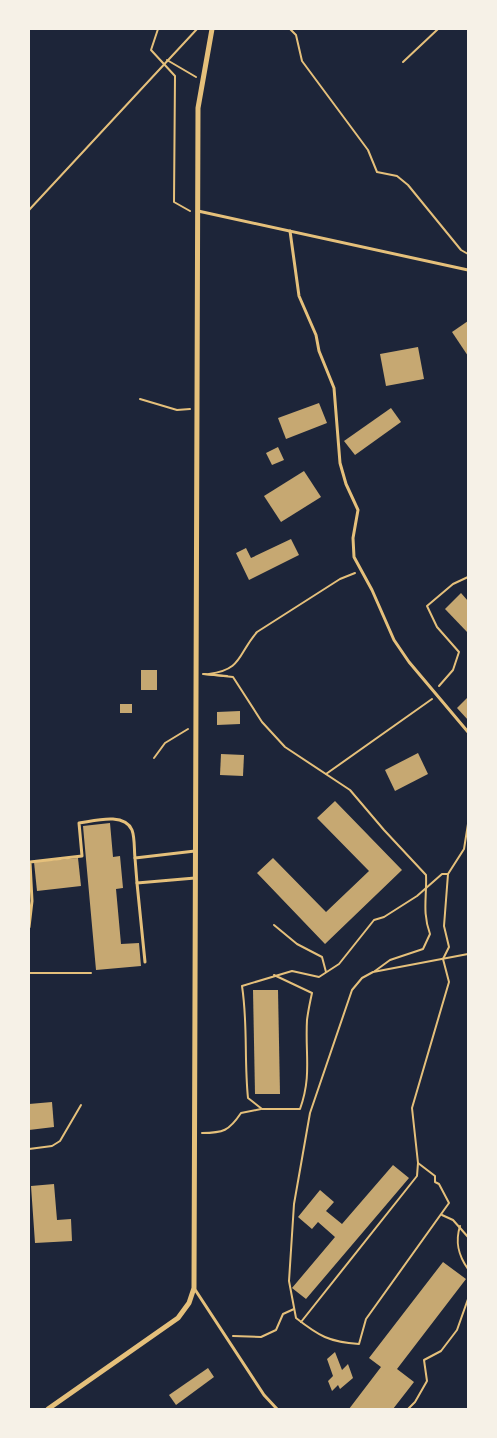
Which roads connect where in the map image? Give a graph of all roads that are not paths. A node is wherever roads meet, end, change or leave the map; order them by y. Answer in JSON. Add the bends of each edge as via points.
{"nodes":[{"id":1,"x":212,"y":29,"type":"edge"},
{"id":2,"x":198,"y":213,"type":"junction"},
{"id":3,"x":290,"y":231,"type":"junction"},
{"id":4,"x":468,"y":270,"type":"edge"},
{"id":5,"x":468,"y":732,"type":"edge"},
{"id":6,"x":196,"y":850,"type":"junction"},
{"id":7,"x":135,"y":858,"type":"junction"},
{"id":8,"x":196,"y":878,"type":"junction"},
{"id":9,"x":137,"y":883,"type":"junction"},
{"id":10,"x":29,"y":927,"type":"edge"},
{"id":11,"x":145,"y":962,"type":"dead end"},
{"id":12,"x":194,"y":1288,"type":"junction"},
{"id":13,"x":48,"y":1409,"type":"edge"},
{"id":14,"x":277,"y":1409,"type":"edge"}],
"edges":[{"from":1,"to":2,"type":"street","via":[[198,108]]},
{"from":2,"to":3,"type":"lane"},
{"from":2,"to":6,"type":"street"},
{"from":3,"to":4,"type":"lane"},
{"from":3,"to":5,"type":"lane","via":[[298,296],[316,335],[334,388],[337,449],[346,484],[358,510],[353,538],[354,557],[394,640]]},
{"from":6,"to":7,"type":"lane"},
{"from":6,"to":8,"type":"street"},
{"from":7,"to":9,"type":"lane"},
{"from":7,"to":10,"type":"lane","via":[[132,831],[128,824],[113,819],[79,823],[82,856],[30,862],[32,901]]},
{"from":8,"to":9,"type":"lane"},
{"from":8,"to":12,"type":"street"},
{"from":9,"to":11,"type":"lane"},
{"from":12,"to":13,"type":"street","via":[[189,1303],[178,1318]]},
{"from":12,"to":14,"type":"lane","via":[[264,1395]]}]}
